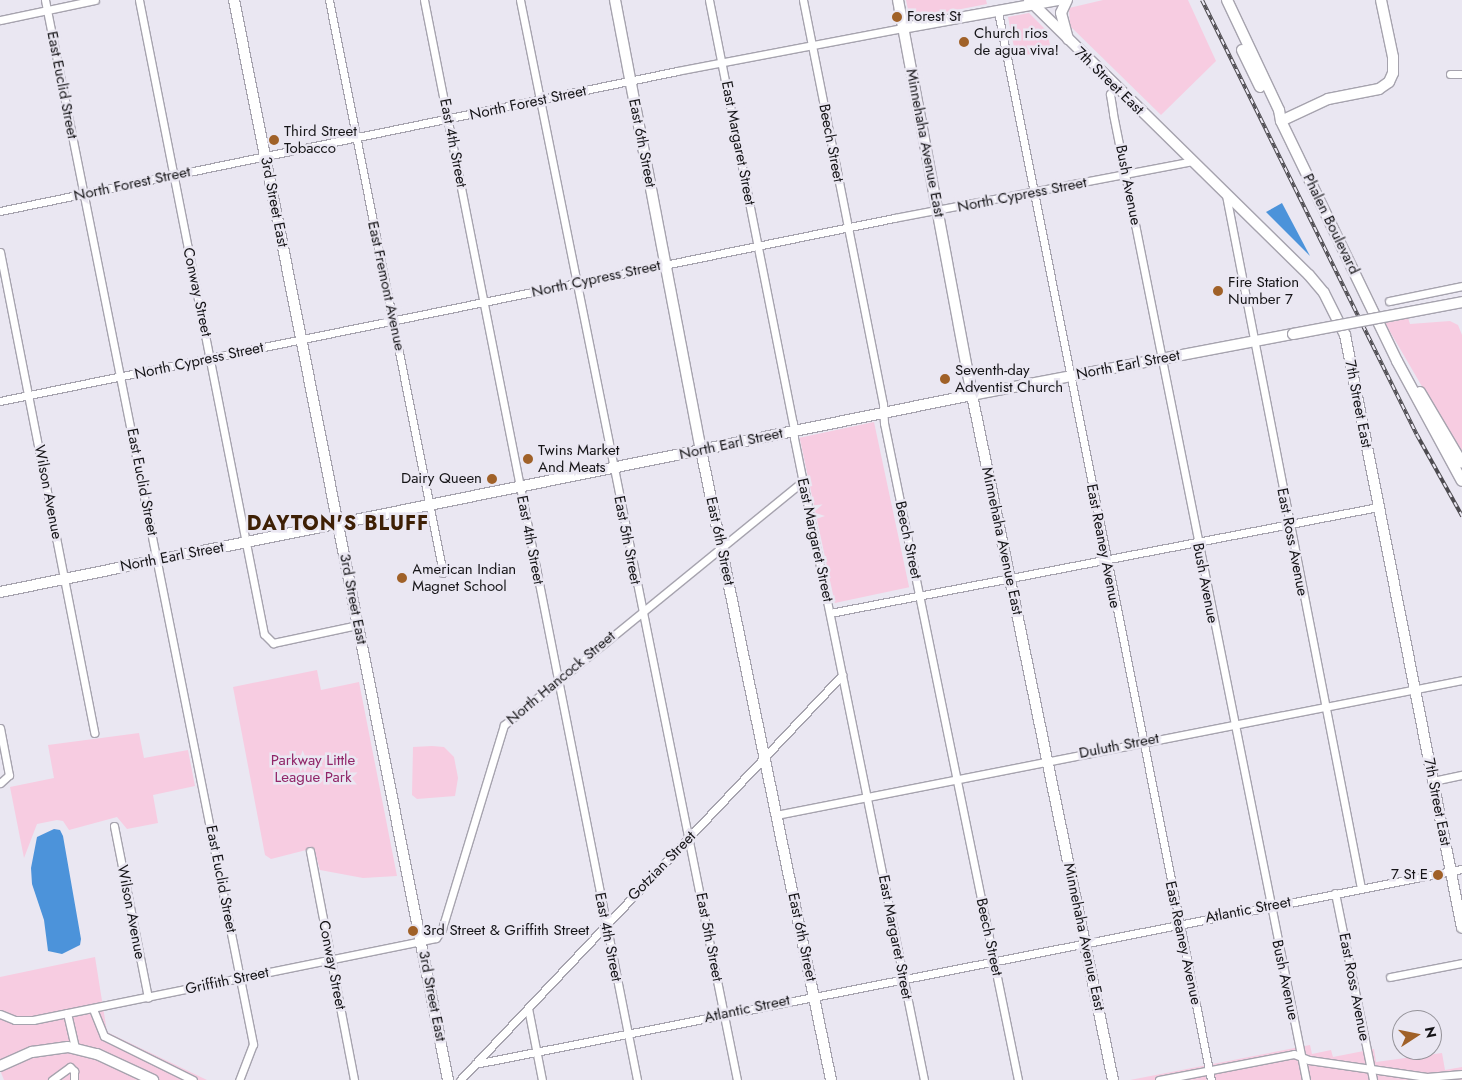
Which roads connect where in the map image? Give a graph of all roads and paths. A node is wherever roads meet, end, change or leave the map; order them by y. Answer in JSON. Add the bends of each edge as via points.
{"nodes":[{"id":1,"x":44,"y":0,"type":"edge"},
{"id":2,"x":95,"y":0,"type":"edge"},
{"id":3,"x":139,"y":0,"type":"edge"},
{"id":4,"x":234,"y":0,"type":"edge"},
{"id":5,"x":329,"y":0,"type":"edge"},
{"id":6,"x":424,"y":0,"type":"edge"},
{"id":7,"x":520,"y":0,"type":"edge"},
{"id":8,"x":615,"y":0,"type":"edge"},
{"id":9,"x":709,"y":0,"type":"edge"},
{"id":10,"x":803,"y":0,"type":"edge"},
{"id":11,"x":898,"y":0,"type":"edge"},
{"id":12,"x":1058,"y":0,"type":"edge"},
{"id":13,"x":1067,"y":0,"type":"edge"},
{"id":14,"x":1220,"y":0,"type":"edge"},
{"id":15,"x":1227,"y":0,"type":"edge"},
{"id":16,"x":1381,"y":0,"type":"edge"},
{"id":17,"x":1031,"y":2,"type":"edge"},
{"id":18,"x":47,"y":10,"type":"junction"},
{"id":19,"x":998,"y":12,"type":"junction"},
{"id":20,"x":0,"y":20,"type":"edge"},
{"id":21,"x":903,"y":28,"type":"junction"},
{"id":22,"x":1069,"y":42,"type":"junction"},
{"id":23,"x":812,"y":45,"type":"junction"},
{"id":24,"x":722,"y":63,"type":"junction"},
{"id":25,"x":1450,"y":74,"type":"dead end"},
{"id":26,"x":1462,"y":74,"type":"edge"},
{"id":27,"x":630,"y":82,"type":"junction"},
{"id":28,"x":1116,"y":86,"type":"junction"},
{"id":29,"x":539,"y":101,"type":"junction"},
{"id":30,"x":448,"y":120,"type":"junction"},
{"id":31,"x":1281,"y":121,"type":"junction"},
{"id":32,"x":356,"y":138,"type":"junction"},
{"id":33,"x":265,"y":157,"type":"junction"},
{"id":34,"x":1192,"y":161,"type":"junction"},
{"id":35,"x":173,"y":175,"type":"junction"},
{"id":36,"x":1126,"y":175,"type":"junction"},
{"id":37,"x":1033,"y":193,"type":"junction"},
{"id":38,"x":84,"y":194,"type":"junction"},
{"id":39,"x":1226,"y":195,"type":"junction"},
{"id":40,"x":938,"y":210,"type":"junction"},
{"id":41,"x":0,"y":211,"type":"edge"},
{"id":42,"x":848,"y":228,"type":"junction"},
{"id":43,"x":758,"y":247,"type":"junction"},
{"id":44,"x":0,"y":252,"type":"edge"},
{"id":45,"x":665,"y":265,"type":"junction"},
{"id":46,"x":576,"y":283,"type":"junction"},
{"id":47,"x":1462,"y":286,"type":"edge"},
{"id":48,"x":1389,"y":301,"type":"dead end"},
{"id":49,"x":484,"y":302,"type":"junction"},
{"id":50,"x":1462,"y":302,"type":"edge"},
{"id":51,"x":394,"y":320,"type":"junction"},
{"id":52,"x":1382,"y":326,"type":"junction"},
{"id":53,"x":302,"y":340,"type":"junction"},
{"id":54,"x":1253,"y":341,"type":"junction"},
{"id":55,"x":211,"y":358,"type":"junction"},
{"id":56,"x":1161,"y":358,"type":"junction"},
{"id":57,"x":1070,"y":376,"type":"junction"},
{"id":58,"x":121,"y":378,"type":"junction"},
{"id":59,"x":972,"y":394,"type":"junction"},
{"id":60,"x":29,"y":395,"type":"junction"},
{"id":61,"x":0,"y":401,"type":"edge"},
{"id":62,"x":884,"y":413,"type":"junction"},
{"id":63,"x":794,"y":431,"type":"junction"},
{"id":64,"x":701,"y":450,"type":"junction"},
{"id":65,"x":1462,"y":463,"type":"edge"},
{"id":66,"x":613,"y":468,"type":"junction"},
{"id":67,"x":803,"y":481,"type":"junction"},
{"id":68,"x":1462,"y":481,"type":"edge"},
{"id":69,"x":520,"y":487,"type":"junction"},
{"id":70,"x":430,"y":504,"type":"junction"},
{"id":71,"x":1378,"y":507,"type":"junction"},
{"id":72,"x":338,"y":524,"type":"junction"},
{"id":73,"x":1289,"y":524,"type":"junction"},
{"id":74,"x":1197,"y":541,"type":"junction"},
{"id":75,"x":247,"y":542,"type":"junction"},
{"id":76,"x":721,"y":545,"type":"junction"},
{"id":77,"x":1106,"y":559,"type":"junction"},
{"id":78,"x":157,"y":560,"type":"junction"},
{"id":79,"x":443,"y":573,"type":"dead end"},
{"id":80,"x":1010,"y":577,"type":"junction"},
{"id":81,"x":66,"y":578,"type":"junction"},
{"id":82,"x":0,"y":592,"type":"edge"},
{"id":83,"x":920,"y":595,"type":"junction"},
{"id":84,"x":641,"y":610,"type":"junction"},
{"id":85,"x":830,"y":613,"type":"junction"},
{"id":86,"x":358,"y":625,"type":"junction"},
{"id":87,"x":842,"y":675,"type":"junction"},
{"id":88,"x":557,"y":680,"type":"junction"},
{"id":89,"x":1462,"y":680,"type":"edge"},
{"id":90,"x":1414,"y":689,"type":"junction"},
{"id":91,"x":1324,"y":706,"type":"junction"},
{"id":92,"x":1233,"y":724,"type":"junction"},
{"id":93,"x":0,"y":728,"type":"edge"},
{"id":94,"x":94,"y":733,"type":"dead end"},
{"id":95,"x":1142,"y":741,"type":"junction"},
{"id":96,"x":764,"y":756,"type":"junction"},
{"id":97,"x":1047,"y":759,"type":"junction"},
{"id":98,"x":1462,"y":775,"type":"edge"},
{"id":99,"x":957,"y":778,"type":"junction"},
{"id":100,"x":1433,"y":781,"type":"junction"},
{"id":101,"x":0,"y":783,"type":"edge"},
{"id":102,"x":867,"y":796,"type":"junction"},
{"id":103,"x":776,"y":815,"type":"junction"},
{"id":104,"x":114,"y":826,"type":"dead end"},
{"id":105,"x":689,"y":838,"type":"junction"},
{"id":106,"x":310,"y":851,"type":"dead end"},
{"id":107,"x":1462,"y":869,"type":"edge"},
{"id":108,"x":1450,"y":871,"type":"junction"},
{"id":109,"x":1361,"y":888,"type":"junction"},
{"id":110,"x":1335,"y":894,"type":"junction"},
{"id":111,"x":1270,"y":906,"type":"junction"},
{"id":112,"x":1179,"y":924,"type":"junction"},
{"id":113,"x":606,"y":925,"type":"junction"},
{"id":114,"x":1462,"y":928,"type":"edge"},
{"id":115,"x":421,"y":941,"type":"junction"},
{"id":116,"x":1084,"y":942,"type":"junction"},
{"id":117,"x":331,"y":960,"type":"junction"},
{"id":118,"x":994,"y":960,"type":"junction"},
{"id":119,"x":1462,"y":963,"type":"edge"},
{"id":120,"x":1390,"y":977,"type":"dead end"},
{"id":121,"x":240,"y":978,"type":"junction"},
{"id":122,"x":903,"y":978,"type":"junction"},
{"id":123,"x":814,"y":996,"type":"junction"},
{"id":124,"x":148,"y":998,"type":"junction"},
{"id":125,"x":528,"y":1008,"type":"junction"},
{"id":126,"x":93,"y":1009,"type":"junction"},
{"id":127,"x":68,"y":1013,"type":"junction"},
{"id":128,"x":0,"y":1014,"type":"edge"},
{"id":129,"x":724,"y":1014,"type":"junction"},
{"id":130,"x":627,"y":1035,"type":"junction"},
{"id":131,"x":76,"y":1048,"type":"junction"},
{"id":132,"x":537,"y":1054,"type":"junction"},
{"id":133,"x":1302,"y":1057,"type":"junction"},
{"id":134,"x":475,"y":1064,"type":"junction"},
{"id":135,"x":0,"y":1066,"type":"edge"},
{"id":136,"x":1209,"y":1070,"type":"junction"},
{"id":137,"x":1371,"y":1070,"type":"junction"},
{"id":138,"x":1462,"y":1074,"type":"edge"},
{"id":139,"x":52,"y":1080,"type":"edge"},
{"id":140,"x":74,"y":1080,"type":"edge"},
{"id":141,"x":153,"y":1080,"type":"edge"},
{"id":142,"x":194,"y":1080,"type":"edge"},
{"id":143,"x":239,"y":1080,"type":"edge"},
{"id":144,"x":354,"y":1080,"type":"edge"},
{"id":145,"x":448,"y":1080,"type":"edge"},
{"id":146,"x":460,"y":1080,"type":"edge"},
{"id":147,"x":542,"y":1080,"type":"edge"},
{"id":148,"x":637,"y":1080,"type":"edge"},
{"id":149,"x":737,"y":1080,"type":"edge"},
{"id":150,"x":831,"y":1080,"type":"edge"},
{"id":151,"x":924,"y":1080,"type":"edge"},
{"id":152,"x":1018,"y":1080,"type":"edge"},
{"id":153,"x":1113,"y":1080,"type":"edge"},
{"id":154,"x":1159,"y":1080,"type":"edge"},
{"id":155,"x":1211,"y":1080,"type":"edge"},
{"id":156,"x":1306,"y":1080,"type":"edge"},
{"id":157,"x":1373,"y":1080,"type":"edge"}],
"edges":[{"from":1,"to":18,"type":"street","name":"East Euclid Street"},
{"from":2,"to":18,"type":"street"},
{"from":3,"to":35,"type":"street","name":"Conway Street"},
{"from":4,"to":33,"type":"street","name":"3rd Street East"},
{"from":5,"to":32,"type":"street","name":"East Fremont Avenue"},
{"from":6,"to":30,"type":"street","name":"East 4th Street"},
{"from":7,"to":29,"type":"street","name":"East 5th Street"},
{"from":8,"to":27,"type":"street","name":"East 6th Street"},
{"from":9,"to":24,"type":"street","name":"East Margaret Street"},
{"from":10,"to":23,"type":"street","name":"Beech Street"},
{"from":11,"to":21,"type":"street","name":"Minnehaha Avenue East"},
{"from":12,"to":17,"type":"street","name":"North Forest Street"},
{"from":13,"to":22,"type":"street","via":[[1061,19]]},
{"from":14,"to":31,"type":"street","name":"Phalen Boulevard","via":[[1250,68]]},
{"from":15,"to":31,"type":"street","name":"Phalen Boulevard","via":[[1279,110]]},
{"from":16,"to":31,"type":"street","via":[[1393,57],[1393,73],[1389,82],[1379,89],[1328,99]]},
{"from":17,"to":19,"type":"street","name":"North Forest Street"},
{"from":17,"to":22,"type":"street","name":"7th Street East"},
{"from":18,"to":20,"type":"street"},
{"from":18,"to":38,"type":"street","name":"East Euclid Street"},
{"from":19,"to":21,"type":"street","name":"North Forest Street"},
{"from":19,"to":37,"type":"street","name":"East Reaney Avenue"},
{"from":21,"to":23,"type":"street","name":"North Forest Street"},
{"from":21,"to":40,"type":"street","name":"Minnehaha Avenue East"},
{"from":22,"to":28,"type":"street","name":"7th Street East"},
{"from":23,"to":24,"type":"street","name":"North Forest Street"},
{"from":23,"to":42,"type":"street","name":"Beech Street"},
{"from":24,"to":27,"type":"street","name":"North Forest Street"},
{"from":24,"to":43,"type":"street","name":"East Margaret Street"},
{"from":25,"to":26,"type":"street"},
{"from":27,"to":29,"type":"street","name":"North Forest Street"},
{"from":27,"to":45,"type":"street","name":"East 6th Street"},
{"from":28,"to":34,"type":"street","name":"7th Street East"},
{"from":28,"to":36,"type":"street","name":"Bush Avenue","via":[[1110,94]]},
{"from":29,"to":30,"type":"street","name":"North Forest Street"},
{"from":29,"to":46,"type":"street","name":"East 5th Street"},
{"from":30,"to":32,"type":"street","name":"North Forest Street"},
{"from":30,"to":49,"type":"street","name":"East 4th Street"},
{"from":31,"to":52,"type":"street","name":"Phalen Boulevard"},
{"from":32,"to":33,"type":"street","name":"North Forest Street"},
{"from":32,"to":51,"type":"street","name":"East Fremont Avenue"},
{"from":33,"to":35,"type":"street","name":"North Forest Street"},
{"from":33,"to":53,"type":"street","name":"3rd Street East"},
{"from":34,"to":36,"type":"street","name":"North Cypress Street"},
{"from":34,"to":39,"type":"street","name":"7th Street East"},
{"from":35,"to":38,"type":"street","name":"North Forest Street"},
{"from":35,"to":55,"type":"street","name":"Conway Street"},
{"from":36,"to":37,"type":"street","name":"North Cypress Street"},
{"from":36,"to":56,"type":"street","name":"Bush Avenue"},
{"from":37,"to":40,"type":"street","name":"North Cypress Street"},
{"from":37,"to":57,"type":"street","name":"East Reaney Avenue"},
{"from":38,"to":41,"type":"street","name":"North Forest Street"},
{"from":38,"to":58,"type":"street","name":"East Euclid Street"},
{"from":39,"to":54,"type":"street","name":"East Ross Avenue"},
{"from":39,"to":71,"type":"street","name":"7th Street East","via":[[1320,287],[1345,335]]},
{"from":40,"to":42,"type":"street","name":"North Cypress Street"},
{"from":40,"to":59,"type":"street","name":"Minnehaha Avenue East"},
{"from":42,"to":43,"type":"street","name":"North Cypress Street"},
{"from":42,"to":62,"type":"street","name":"Beech Street"},
{"from":43,"to":45,"type":"street","name":"North Cypress Street"},
{"from":43,"to":63,"type":"street","name":"East Margaret Street"},
{"from":44,"to":60,"type":"street","name":"Wilson Avenue"},
{"from":45,"to":46,"type":"street","name":"North Cypress Street"},
{"from":45,"to":64,"type":"street","name":"East 6th Street"},
{"from":46,"to":49,"type":"street","name":"North Cypress Street"},
{"from":46,"to":66,"type":"street","name":"East 5th Street"},
{"from":47,"to":48,"type":"street"},
{"from":49,"to":51,"type":"street","name":"North Cypress Street"},
{"from":49,"to":69,"type":"street","name":"East 4th Street"},
{"from":50,"to":54,"type":"street","name":"North Earl Street","bridge":true},
{"from":51,"to":53,"type":"street","name":"North Cypress Street"},
{"from":51,"to":70,"type":"street","name":"East Fremont Avenue"},
{"from":52,"to":65,"type":"street","name":"Phalen Boulevard"},
{"from":52,"to":68,"type":"street","name":"Phalen Boulevard","via":[[1417,401]]},
{"from":53,"to":55,"type":"street","name":"North Cypress Street"},
{"from":53,"to":72,"type":"street","name":"3rd Street East"},
{"from":54,"to":56,"type":"street","name":"North Earl Street"},
{"from":54,"to":73,"type":"street","name":"East Ross Avenue"},
{"from":55,"to":58,"type":"street","name":"North Cypress Street"},
{"from":55,"to":75,"type":"street","name":"Conway Street"},
{"from":56,"to":57,"type":"street","name":"North Earl Street"},
{"from":56,"to":74,"type":"street","name":"Bush Avenue"},
{"from":57,"to":59,"type":"street","name":"North Earl Street"},
{"from":57,"to":77,"type":"street","name":"East Reaney Avenue"},
{"from":58,"to":60,"type":"street","name":"North Cypress Street"},
{"from":58,"to":78,"type":"street","name":"East Euclid Street"},
{"from":59,"to":62,"type":"street","name":"North Earl Street"},
{"from":59,"to":80,"type":"street","name":"Minnehaha Avenue East"},
{"from":60,"to":61,"type":"street","name":"North Cypress Street"},
{"from":60,"to":81,"type":"street","name":"Wilson Avenue"},
{"from":62,"to":63,"type":"street","name":"North Earl Street"},
{"from":62,"to":83,"type":"street","name":"Beech Street"},
{"from":63,"to":64,"type":"street","name":"North Earl Street"},
{"from":63,"to":67,"type":"street","name":"East Margaret Street"},
{"from":64,"to":66,"type":"street","name":"North Earl Street"},
{"from":64,"to":76,"type":"street","name":"East 6th Street"},
{"from":66,"to":69,"type":"street","name":"North Earl Street"},
{"from":66,"to":84,"type":"street","name":"East 5th Street"},
{"from":67,"to":76,"type":"street","name":"North Hancock Street"},
{"from":67,"to":85,"type":"street","name":"East Margaret Street"},
{"from":69,"to":70,"type":"street","name":"North Earl Street"},
{"from":69,"to":88,"type":"street","name":"East 4th Street"},
{"from":70,"to":72,"type":"street","name":"North Earl Street"},
{"from":70,"to":79,"type":"street","name":"East Fremont Avenue"},
{"from":71,"to":73,"type":"street"},
{"from":71,"to":90,"type":"street","name":"7th Street East"},
{"from":72,"to":75,"type":"street","name":"North Earl Street"},
{"from":72,"to":86,"type":"street","name":"3rd Street East"},
{"from":73,"to":74,"type":"street"},
{"from":73,"to":91,"type":"street","name":"East Ross Avenue"},
{"from":74,"to":77,"type":"street"},
{"from":74,"to":92,"type":"street","name":"Bush Avenue"},
{"from":75,"to":78,"type":"street","name":"North Earl Street"},
{"from":75,"to":86,"type":"street","name":"Conway Street","via":[[264,634],[270,642]]},
{"from":76,"to":84,"type":"street","name":"North Hancock Street"},
{"from":76,"to":96,"type":"street","name":"East 6th Street"},
{"from":77,"to":80,"type":"street"},
{"from":77,"to":95,"type":"street","name":"East Reaney Avenue"},
{"from":78,"to":81,"type":"street","name":"North Earl Street"},
{"from":78,"to":121,"type":"street","name":"East Euclid Street"},
{"from":80,"to":83,"type":"street"},
{"from":80,"to":97,"type":"street","name":"Minnehaha Avenue East"},
{"from":81,"to":82,"type":"street","name":"North Earl Street"},
{"from":81,"to":94,"type":"street","name":"Wilson Avenue"},
{"from":83,"to":85,"type":"street"},
{"from":83,"to":99,"type":"street","name":"Beech Street"},
{"from":84,"to":88,"type":"street","name":"North Hancock Street"},
{"from":84,"to":105,"type":"street","name":"East 5th Street"},
{"from":85,"to":87,"type":"street","name":"East Margaret Street"},
{"from":86,"to":115,"type":"street","name":"3rd Street East"},
{"from":87,"to":96,"type":"street","name":"Gotzian Street"},
{"from":87,"to":102,"type":"street","name":"East Margaret Street"},
{"from":88,"to":113,"type":"street","name":"East 4th Street"},
{"from":88,"to":115,"type":"street","name":"North Hancock Street","via":[[504,725],[440,934]]},
{"from":89,"to":90,"type":"street","name":"Duluth Street"},
{"from":90,"to":91,"type":"street","name":"Duluth Street"},
{"from":90,"to":100,"type":"street","name":"7th Street East"},
{"from":91,"to":92,"type":"street","name":"Duluth Street"},
{"from":91,"to":109,"type":"street","name":"East Ross Avenue"},
{"from":92,"to":95,"type":"street","name":"Duluth Street"},
{"from":92,"to":111,"type":"street","name":"Bush Avenue"},
{"from":93,"to":101,"type":"street","via":[[8,778]]},
{"from":95,"to":97,"type":"street","name":"Duluth Street"},
{"from":95,"to":112,"type":"street","name":"East Reaney Avenue"},
{"from":96,"to":103,"type":"street","name":"East 6th Street"},
{"from":96,"to":105,"type":"street","name":"Gotzian Street"},
{"from":97,"to":99,"type":"street","name":"Duluth Street"},
{"from":97,"to":116,"type":"street","name":"Minnehaha Avenue East"},
{"from":98,"to":100,"type":"street"},
{"from":99,"to":102,"type":"street","name":"Duluth Street"},
{"from":99,"to":118,"type":"street","name":"Beech Street"},
{"from":100,"to":108,"type":"street","name":"7th Street East"},
{"from":102,"to":103,"type":"street","name":"Duluth Street"},
{"from":102,"to":122,"type":"street","name":"East Margaret Street"},
{"from":103,"to":123,"type":"street","name":"East 6th Street"},
{"from":104,"to":124,"type":"street","name":"Wilson Avenue"},
{"from":105,"to":113,"type":"street","name":"Gotzian Street"},
{"from":105,"to":129,"type":"street","name":"East 5th Street"},
{"from":106,"to":117,"type":"street","name":"Conway Street"},
{"from":107,"to":108,"type":"street","name":"Atlantic Street"},
{"from":108,"to":109,"type":"street","name":"Atlantic Street"},
{"from":108,"to":114,"type":"street","name":"7th Street East"},
{"from":109,"to":110,"type":"street","name":"Atlantic Street"},
{"from":110,"to":111,"type":"street","name":"Atlantic Street"},
{"from":110,"to":137,"type":"street","name":"East Ross Avenue"},
{"from":111,"to":112,"type":"street","name":"Atlantic Street"},
{"from":111,"to":133,"type":"street","name":"Bush Avenue"},
{"from":112,"to":116,"type":"street","name":"Atlantic Street"},
{"from":112,"to":136,"type":"street","name":"East Reaney Avenue"},
{"from":113,"to":125,"type":"street","name":"Gotzian Street"},
{"from":113,"to":130,"type":"street","name":"East 4th Street"},
{"from":115,"to":117,"type":"street","name":"Griffith Street"},
{"from":115,"to":145,"type":"street","name":"3rd Street East"},
{"from":116,"to":118,"type":"street","name":"Atlantic Street"},
{"from":116,"to":153,"type":"street","name":"Minnehaha Avenue East"},
{"from":117,"to":121,"type":"street","name":"Griffith Street"},
{"from":117,"to":144,"type":"street","name":"Conway Street"},
{"from":118,"to":122,"type":"street","name":"Atlantic Street"},
{"from":118,"to":152,"type":"street","name":"Beech Street"},
{"from":119,"to":120,"type":"street"},
{"from":121,"to":124,"type":"street","name":"Griffith Street"},
{"from":121,"to":143,"type":"street","name":"East Euclid Street","via":[[253,1044]]},
{"from":122,"to":123,"type":"street","name":"Atlantic Street"},
{"from":122,"to":151,"type":"street","name":"East Margaret Street"},
{"from":123,"to":129,"type":"street","name":"Atlantic Street"},
{"from":123,"to":150,"type":"street","name":"East 6th Street"},
{"from":124,"to":126,"type":"street","name":"Griffith Street"},
{"from":125,"to":132,"type":"street"},
{"from":125,"to":134,"type":"street","name":"Gotzian Street"},
{"from":126,"to":127,"type":"street","name":"Griffith Street"},
{"from":126,"to":142,"type":"street","via":[[104,1036]]},
{"from":127,"to":128,"type":"street","name":"Griffith Street","via":[[33,1020],[15,1020]]},
{"from":127,"to":131,"type":"street"},
{"from":129,"to":130,"type":"street","name":"Atlantic Street"},
{"from":129,"to":149,"type":"street","name":"East 5th Street"},
{"from":130,"to":132,"type":"street","name":"Atlantic Street"},
{"from":130,"to":148,"type":"street","name":"East 4th Street"},
{"from":131,"to":135,"type":"street","via":[[57,1047],[32,1052]]},
{"from":131,"to":141,"type":"street","via":[[103,1056]]},
{"from":132,"to":134,"type":"street","name":"Atlantic Street"},
{"from":132,"to":147,"type":"street"},
{"from":133,"to":136,"type":"street","via":[[1294,1054]]},
{"from":133,"to":137,"type":"street"},
{"from":133,"to":156,"type":"street","name":"Bush Avenue"},
{"from":134,"to":146,"type":"street","name":"Gotzian Street"},
{"from":136,"to":154,"type":"street"},
{"from":136,"to":155,"type":"street","name":"East Reaney Avenue"},
{"from":137,"to":138,"type":"street","via":[[1426,1077]]},
{"from":137,"to":157,"type":"street","name":"East Ross Avenue"},
{"from":139,"to":140,"type":"street","via":[[70,1067],[74,1071]]}]}
